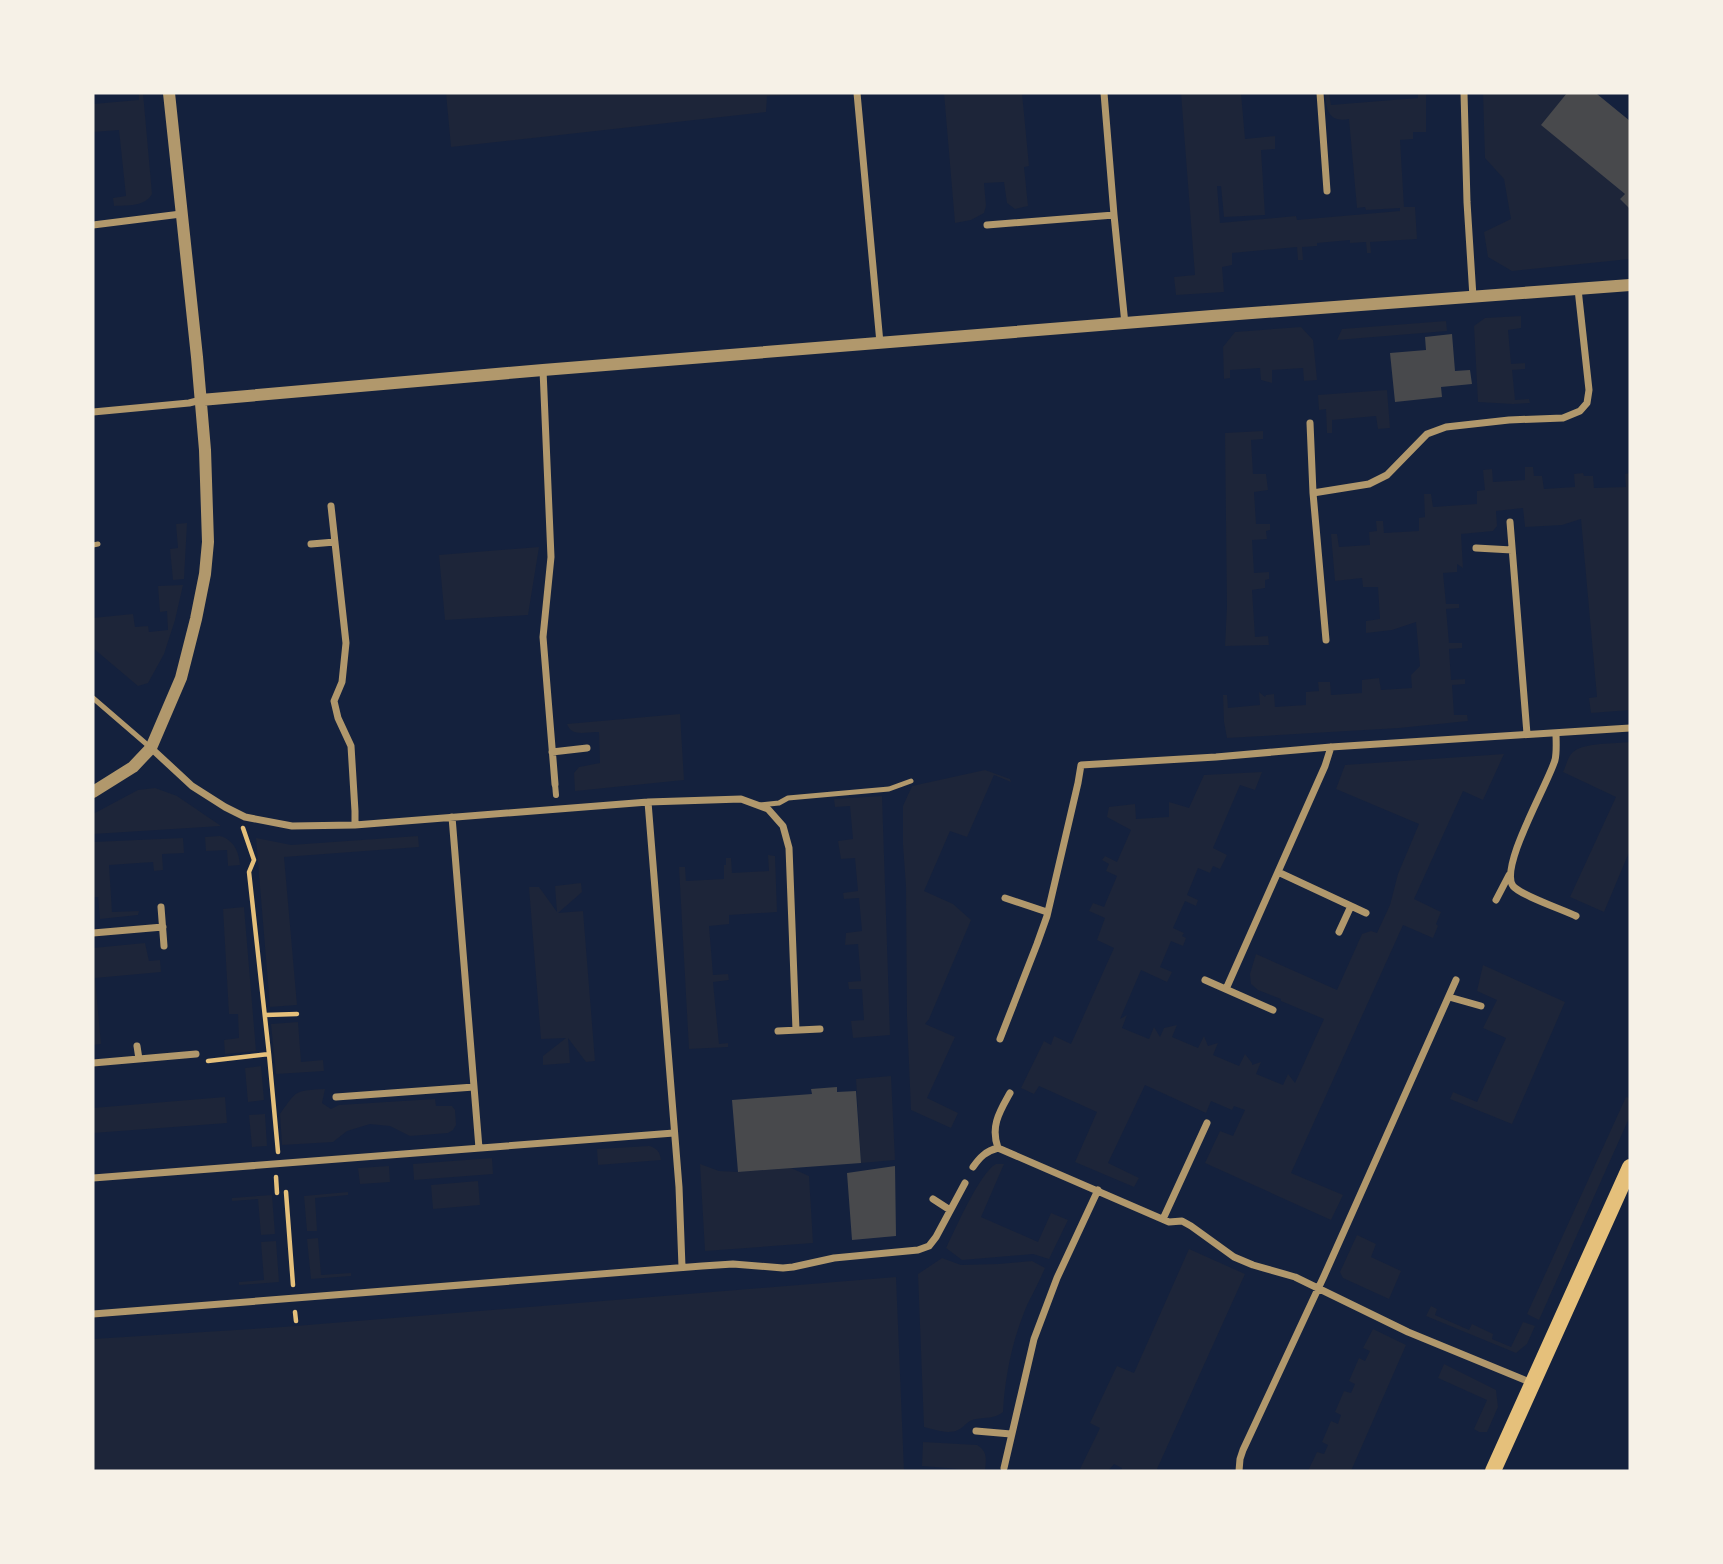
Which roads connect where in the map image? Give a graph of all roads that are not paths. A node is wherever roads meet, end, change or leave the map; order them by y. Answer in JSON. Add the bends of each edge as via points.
{"nodes":[{"id":1,"x":169,"y":93,"type":"edge"},
{"id":2,"x":857,"y":93,"type":"edge"},
{"id":3,"x":1104,"y":93,"type":"edge"},
{"id":4,"x":1320,"y":93,"type":"edge"},
{"id":5,"x":1464,"y":93,"type":"edge"},
{"id":6,"x":1327,"y":191,"type":"dead end"},
{"id":7,"x":180,"y":214,"type":"junction"},
{"id":8,"x":1114,"y":215,"type":"junction"},
{"id":9,"x":93,"y":225,"type":"edge"},
{"id":10,"x":986,"y":225,"type":"dead end"},
{"id":11,"x":1630,"y":285,"type":"edge"},
{"id":12,"x":1578,"y":289,"type":"junction"},
{"id":13,"x":1473,"y":297,"type":"junction"},
{"id":14,"x":1125,"y":324,"type":"junction"},
{"id":15,"x":880,"y":344,"type":"junction"},
{"id":16,"x":543,"y":370,"type":"junction"},
{"id":17,"x":201,"y":400,"type":"junction"},
{"id":18,"x":93,"y":412,"type":"edge"},
{"id":19,"x":1310,"y":423,"type":"dead end"},
{"id":20,"x":1313,"y":492,"type":"junction"},
{"id":21,"x":331,"y":506,"type":"dead end"},
{"id":22,"x":1510,"y":522,"type":"dead end"},
{"id":23,"x":335,"y":542,"type":"junction"},
{"id":24,"x":311,"y":544,"type":"dead end"},
{"id":25,"x":1476,"y":548,"type":"dead end"},
{"id":26,"x":1512,"y":550,"type":"junction"},
{"id":27,"x":1326,"y":640,"type":"dead end"},
{"id":28,"x":93,"y":698,"type":"edge"},
{"id":29,"x":1630,"y":728,"type":"edge"},
{"id":30,"x":1556,"y":733,"type":"junction"},
{"id":31,"x":1527,"y":734,"type":"junction"},
{"id":32,"x":1331,"y":747,"type":"junction"},
{"id":33,"x":151,"y":748,"type":"junction"},
{"id":34,"x":587,"y":748,"type":"dead end"},
{"id":35,"x":552,"y":752,"type":"junction"},
{"id":36,"x":911,"y":781,"type":"dead end"},
{"id":37,"x":555,"y":784,"type":"joint"},
{"id":38,"x":93,"y":792,"type":"edge"},
{"id":39,"x":556,"y":794,"type":"dead end"},
{"id":40,"x":648,"y":802,"type":"junction"},
{"id":41,"x":758,"y":805,"type":"junction"},
{"id":42,"x":452,"y":817,"type":"junction"},
{"id":43,"x":355,"y":825,"type":"junction"},
{"id":44,"x":1278,"y":872,"type":"junction"},
{"id":45,"x":1509,"y":875,"type":"junction"},
{"id":46,"x":1005,"y":898,"type":"dead end"},
{"id":47,"x":1496,"y":900,"type":"dead end"},
{"id":48,"x":1351,"y":906,"type":"junction"},
{"id":49,"x":161,"y":908,"type":"dead end"},
{"id":50,"x":1047,"y":912,"type":"junction"},
{"id":51,"x":1366,"y":913,"type":"dead end"},
{"id":52,"x":1576,"y":916,"type":"dead end"},
{"id":53,"x":163,"y":927,"type":"junction"},
{"id":54,"x":1339,"y":932,"type":"dead end"},
{"id":55,"x":93,"y":933,"type":"edge"},
{"id":56,"x":164,"y":946,"type":"dead end"},
{"id":57,"x":1205,"y":980,"type":"dead end"},
{"id":58,"x":1456,"y":980,"type":"dead end"},
{"id":59,"x":1226,"y":989,"type":"junction"},
{"id":60,"x":1449,"y":997,"type":"junction"},
{"id":61,"x":1481,"y":1006,"type":"dead end"},
{"id":62,"x":1273,"y":1010,"type":"dead end"},
{"id":63,"x":820,"y":1029,"type":"dead end"},
{"id":64,"x":796,"y":1030,"type":"junction"},
{"id":65,"x":778,"y":1031,"type":"dead end"},
{"id":66,"x":1000,"y":1039,"type":"dead end"},
{"id":67,"x":137,"y":1046,"type":"dead end"},
{"id":68,"x":195,"y":1054,"type":"dead end"},
{"id":69,"x":139,"y":1059,"type":"junction"},
{"id":70,"x":93,"y":1063,"type":"edge"},
{"id":71,"x":474,"y":1087,"type":"junction"},
{"id":72,"x":1010,"y":1093,"type":"dead end"},
{"id":73,"x":336,"y":1097,"type":"dead end"},
{"id":74,"x":1207,"y":1123,"type":"dead end"},
{"id":75,"x":674,"y":1133,"type":"junction"},
{"id":76,"x":998,"y":1147,"type":"junction"},
{"id":77,"x":479,"y":1148,"type":"junction"},
{"id":78,"x":973,"y":1167,"type":"dead end"},
{"id":79,"x":1630,"y":1167,"type":"edge"},
{"id":80,"x":93,"y":1178,"type":"edge"},
{"id":81,"x":965,"y":1183,"type":"dead end"},
{"id":82,"x":1098,"y":1190,"type":"junction"},
{"id":83,"x":933,"y":1199,"type":"dead end"},
{"id":84,"x":950,"y":1210,"type":"junction"},
{"id":85,"x":1163,"y":1219,"type":"junction"},
{"id":86,"x":682,"y":1267,"type":"junction"},
{"id":87,"x":1318,"y":1288,"type":"junction"},
{"id":88,"x":93,"y":1314,"type":"edge"},
{"id":89,"x":1532,"y":1383,"type":"junction"},
{"id":90,"x":976,"y":1432,"type":"dead end"},
{"id":91,"x":1011,"y":1434,"type":"junction"},
{"id":92,"x":1004,"y":1468,"type":"dead end"},
{"id":93,"x":1239,"y":1471,"type":"edge"},
{"id":94,"x":1493,"y":1471,"type":"edge"}],
"edges":[{"from":1,"to":7,"type":"street"},
{"from":2,"to":15,"type":"street"},
{"from":3,"to":8,"type":"street"},
{"from":4,"to":6,"type":"street"},
{"from":5,"to":13,"type":"street"},
{"from":7,"to":9,"type":"street"},
{"from":7,"to":17,"type":"street"},
{"from":8,"to":10,"type":"street"},
{"from":8,"to":14,"type":"street"},
{"from":11,"to":12,"type":"street"},
{"from":12,"to":13,"type":"street"},
{"from":12,"to":20,"type":"street","via":[[1589,390],[1580,411],[1563,418],[1446,427],[1427,434],[1387,475],[1369,484]]},
{"from":13,"to":14,"type":"street"},
{"from":14,"to":15,"type":"street"},
{"from":15,"to":16,"type":"street"},
{"from":16,"to":17,"type":"street"},
{"from":16,"to":35,"type":"street","via":[[551,557],[543,637]]},
{"from":17,"to":18,"type":"street"},
{"from":17,"to":33,"type":"street","via":[[208,512],[205,574],[181,678]]},
{"from":19,"to":20,"type":"street"},
{"from":20,"to":27,"type":"street"},
{"from":21,"to":23,"type":"street"},
{"from":22,"to":26,"type":"street"},
{"from":23,"to":24,"type":"street"},
{"from":23,"to":43,"type":"street","via":[[346,643],[342,682],[334,701],[351,746]]},
{"from":25,"to":26,"type":"street"},
{"from":26,"to":31,"type":"street"},
{"from":28,"to":33,"type":"lane"},
{"from":29,"to":30,"type":"street"},
{"from":30,"to":31,"type":"street"},
{"from":30,"to":45,"type":"street","via":[[1556,759]]},
{"from":31,"to":32,"type":"street"},
{"from":32,"to":44,"type":"street"},
{"from":32,"to":50,"type":"street","via":[[1081,765]]},
{"from":33,"to":38,"type":"street","via":[[133,767]]},
{"from":33,"to":43,"type":"street","via":[[192,786],[245,817],[292,826]]},
{"from":34,"to":35,"type":"street"},
{"from":35,"to":37,"type":"street"},
{"from":36,"to":41,"type":"lane","via":[[889,789]]},
{"from":37,"to":39,"type":"street"},
{"from":40,"to":41,"type":"street","via":[[741,799]]},
{"from":40,"to":42,"type":"street"},
{"from":40,"to":75,"type":"street"},
{"from":41,"to":64,"type":"street","via":[[783,826],[789,848]]},
{"from":42,"to":43,"type":"street"},
{"from":42,"to":71,"type":"street"},
{"from":44,"to":48,"type":"street"},
{"from":44,"to":59,"type":"street"},
{"from":45,"to":47,"type":"street"},
{"from":45,"to":52,"type":"street","via":[[1512,886],[1521,892]]},
{"from":46,"to":50,"type":"street"},
{"from":48,"to":51,"type":"street"},
{"from":48,"to":54,"type":"street"},
{"from":49,"to":53,"type":"street"},
{"from":50,"to":66,"type":"street"},
{"from":53,"to":55,"type":"street"},
{"from":53,"to":56,"type":"street"},
{"from":57,"to":59,"type":"street"},
{"from":58,"to":60,"type":"street"},
{"from":59,"to":62,"type":"street"},
{"from":60,"to":61,"type":"street"},
{"from":60,"to":87,"type":"street"},
{"from":63,"to":64,"type":"street"},
{"from":64,"to":65,"type":"street"},
{"from":67,"to":69,"type":"street"},
{"from":68,"to":69,"type":"street"},
{"from":69,"to":70,"type":"street"},
{"from":71,"to":73,"type":"street"},
{"from":71,"to":77,"type":"street"},
{"from":72,"to":76,"type":"street","via":[[996,1120]]},
{"from":74,"to":85,"type":"street"},
{"from":75,"to":77,"type":"street"},
{"from":75,"to":86,"type":"street"},
{"from":76,"to":78,"type":"street"},
{"from":76,"to":82,"type":"street"},
{"from":77,"to":80,"type":"street"},
{"from":79,"to":89,"type":"main road"},
{"from":81,"to":84,"type":"street"},
{"from":82,"to":85,"type":"street"},
{"from":82,"to":91,"type":"street","via":[[1034,1339]]},
{"from":83,"to":84,"type":"street"},
{"from":84,"to":86,"type":"street","via":[[929,1246],[918,1250],[783,1268],[733,1264]]},
{"from":85,"to":87,"type":"street","via":[[1182,1221],[1234,1257]]},
{"from":86,"to":88,"type":"street"},
{"from":87,"to":89,"type":"street","via":[[1408,1332]]},
{"from":87,"to":93,"type":"street","via":[[1243,1450]]},
{"from":89,"to":94,"type":"main road"},
{"from":90,"to":91,"type":"street"},
{"from":91,"to":92,"type":"street"}]}
